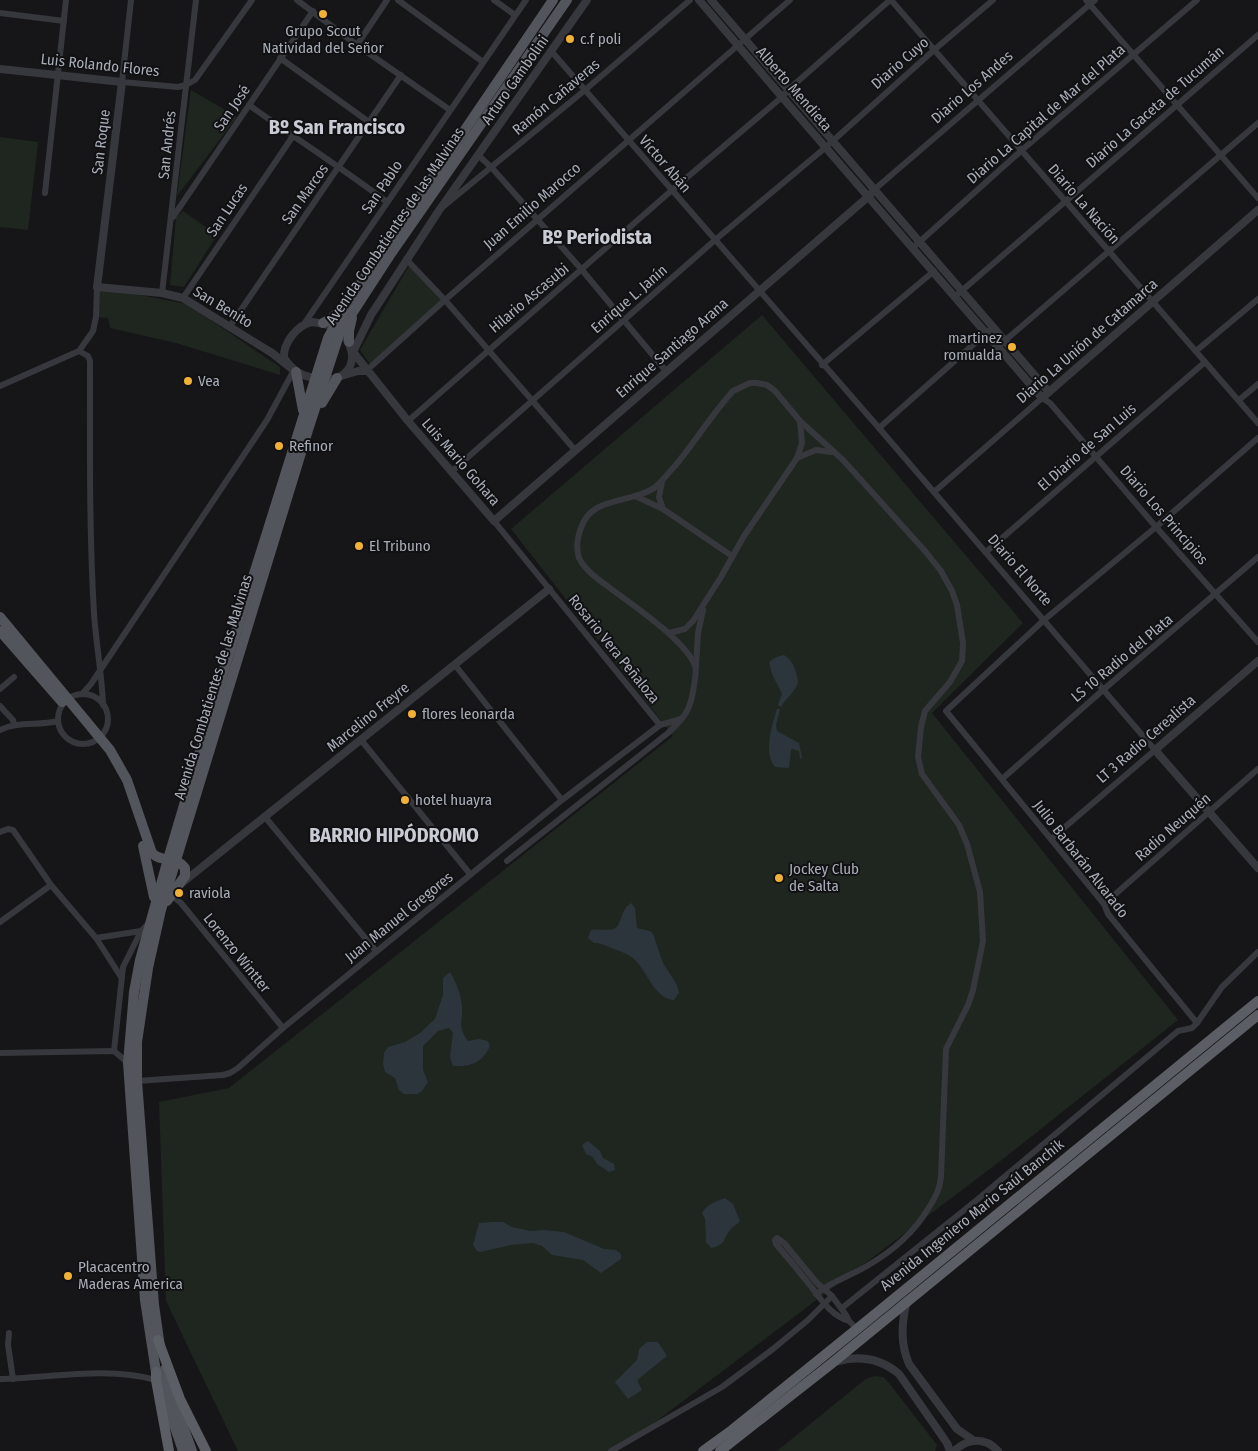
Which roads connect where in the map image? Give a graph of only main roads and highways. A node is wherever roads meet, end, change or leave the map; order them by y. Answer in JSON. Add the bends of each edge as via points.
{"nodes":[{"id":1,"x":552,"y":0,"type":"edge"},
{"id":2,"x":567,"y":0,"type":"edge"},
{"id":3,"x":353,"y":302,"type":"junction"},
{"id":4,"x":349,"y":342,"type":"road end"},
{"id":5,"x":294,"y":370,"type":"road end"},
{"id":6,"x":339,"y":377,"type":"road end"},
{"id":7,"x":320,"y":379,"type":"junction"},
{"id":8,"x":303,"y":415,"type":"junction"},
{"id":9,"x":308,"y":430,"type":"junction"},
{"id":10,"x":0,"y":617,"type":"edge"},
{"id":11,"x":0,"y":631,"type":"edge"},
{"id":12,"x":66,"y":701,"type":"junction"},
{"id":13,"x":98,"y":740,"type":"junction"},
{"id":14,"x":175,"y":861,"type":"junction"},
{"id":15,"x":152,"y":882,"type":"junction"},
{"id":16,"x":158,"y":906,"type":"junction"},
{"id":17,"x":1258,"y":1001,"type":"edge"},
{"id":18,"x":1258,"y":1015,"type":"edge"},
{"id":19,"x":158,"y":1340,"type":"junction"},
{"id":20,"x":156,"y":1376,"type":"junction"},
{"id":21,"x":170,"y":1451,"type":"edge"},
{"id":22,"x":183,"y":1451,"type":"edge"},
{"id":23,"x":192,"y":1451,"type":"edge"},
{"id":24,"x":206,"y":1451,"type":"edge"},
{"id":25,"x":703,"y":1451,"type":"edge"},
{"id":26,"x":720,"y":1451,"type":"edge"}],
"edges":[{"from":1,"to":3,"type":"main road","name":"Avenida Combatientes de las Malvinas"},
{"from":2,"to":3,"type":"main road","name":"Avenida Combatientes de las Malvinas"},
{"from":3,"to":4,"type":"main road"},
{"from":3,"to":7,"type":"main road","name":"Avenida Combatientes de las Malvinas","via":[[332,327]]},
{"from":5,"to":8,"type":"main road"},
{"from":6,"to":9,"type":"main road"},
{"from":7,"to":8,"type":"main road","name":"Avenida Combatientes de las Malvinas"},
{"from":7,"to":9,"type":"main road","name":"Avenida Combatientes de las Malvinas"},
{"from":8,"to":14,"type":"main road","name":"Avenida Combatientes de las Malvinas"},
{"from":9,"to":14,"type":"main road","name":"Avenida Combatientes de las Malvinas"},
{"from":10,"to":12,"type":"main road"},
{"from":11,"to":12,"type":"main road"},
{"from":12,"to":13,"type":"main road"},
{"from":13,"to":14,"type":"main road","via":[[110,750],[127,780],[152,853]]},
{"from":13,"to":15,"type":"main road","via":[[122,784]]},
{"from":14,"to":15,"type":"main road","via":[[156,864]]},
{"from":14,"to":16,"type":"main road","name":"Avenida Combatientes de las Malvinas"},
{"from":14,"to":16,"type":"main road","via":[[186,872],[171,895]]},
{"from":15,"to":16,"type":"main road"},
{"from":16,"to":19,"type":"main road","name":"Avenida Combatientes de las Malvinas","via":[[137,1042],[137,1081]]},
{"from":16,"to":20,"type":"main road","name":"Avenida Combatientes de las Malvinas","via":[[150,921],[134,992],[128,1062],[145,1300]]},
{"from":17,"to":25,"type":"highway","name":"Avenida Ingeniero Mario Saúl Banchik","via":[[853,1325],[732,1430]]},
{"from":18,"to":26,"type":"highway","name":"Avenida Ingeniero Mario Saúl Banchik"},
{"from":19,"to":23,"type":"main road","name":"Avenida Combatientes de las Malvinas","via":[[171,1393]]},
{"from":19,"to":24,"type":"highway","via":[[180,1399]]},
{"from":20,"to":21,"type":"highway"},
{"from":20,"to":22,"type":"main road","name":"Avenida Combatientes de las Malvinas"}]}
